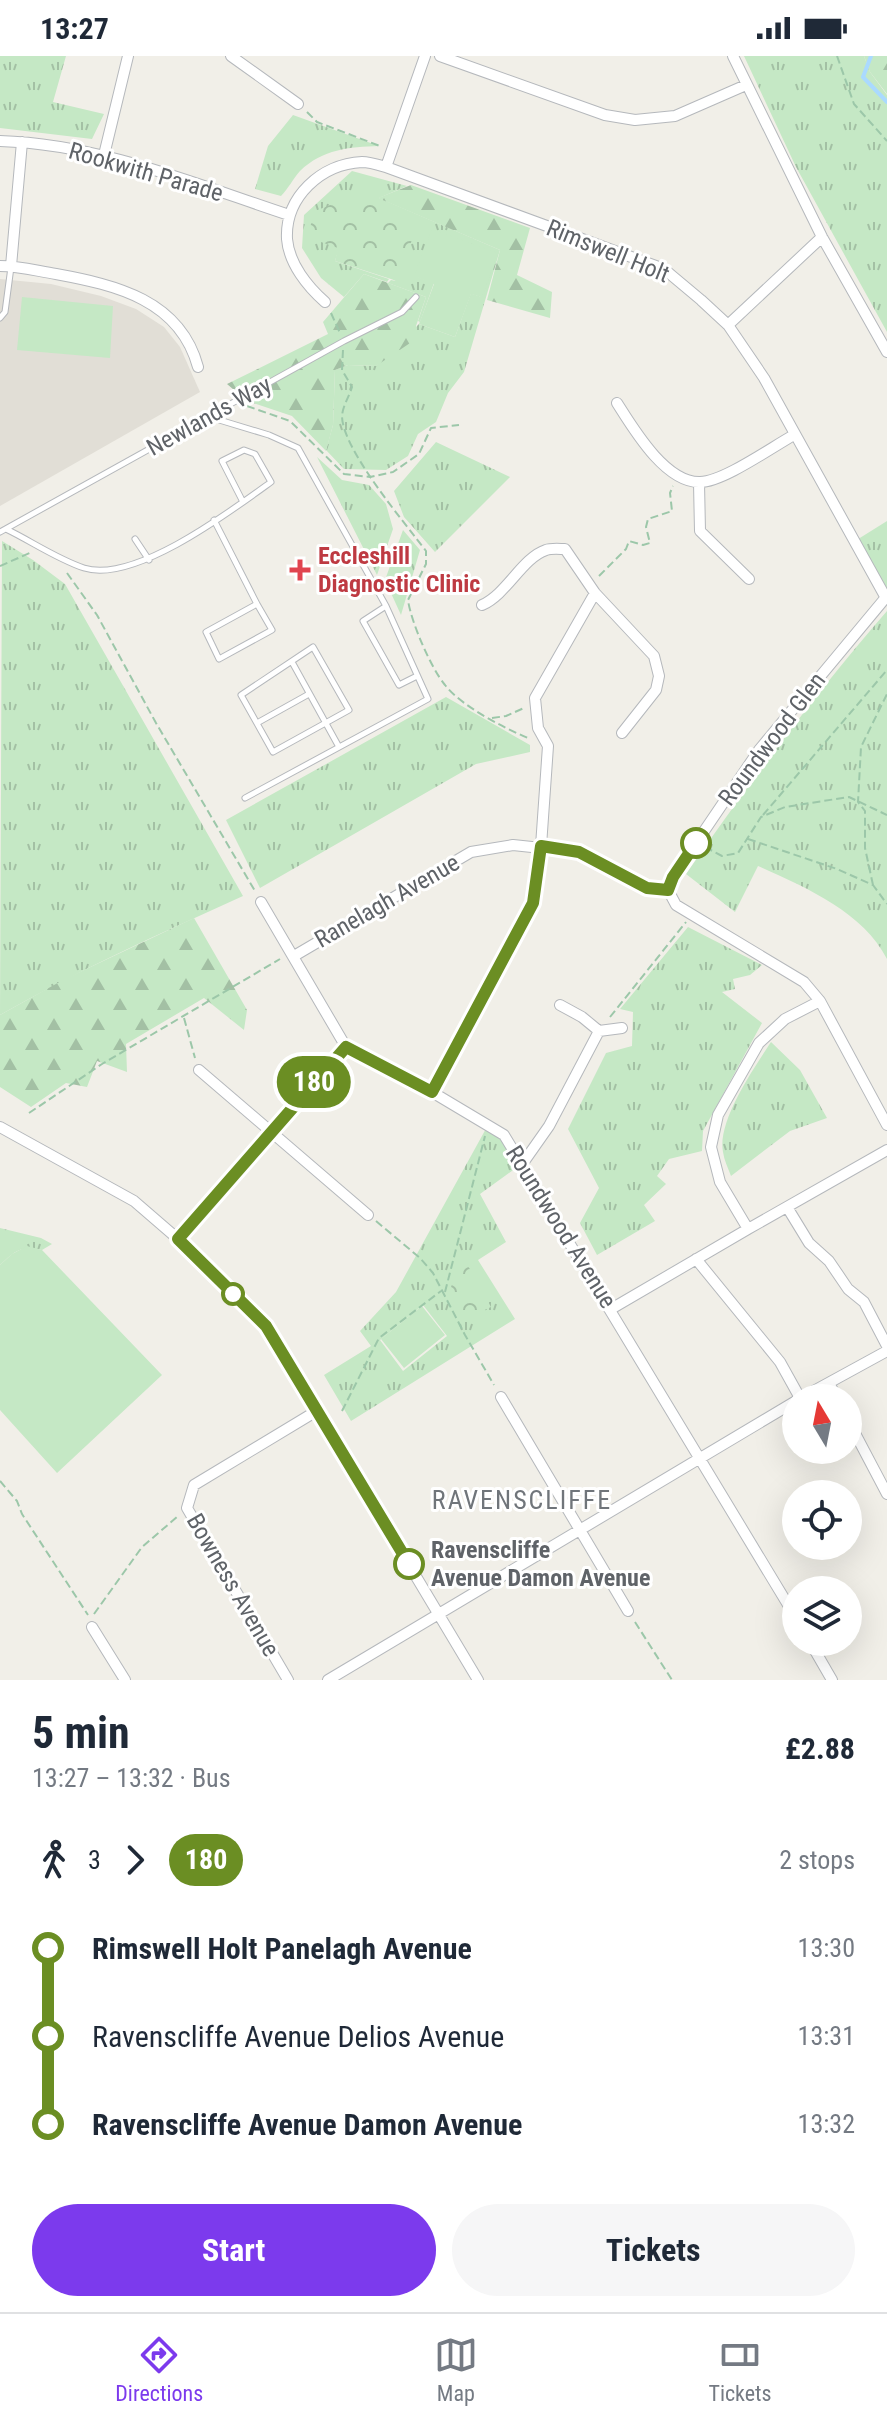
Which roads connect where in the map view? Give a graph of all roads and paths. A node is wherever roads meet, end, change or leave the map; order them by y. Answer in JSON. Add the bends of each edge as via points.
{"nodes":[{"id":1,"x":128,"y":56,"type":"edge"},
{"id":2,"x":231,"y":56,"type":"edge"},
{"id":3,"x":425,"y":56,"type":"edge"},
{"id":4,"x":440,"y":56,"type":"edge"},
{"id":5,"x":733,"y":56,"type":"edge"},
{"id":6,"x":837,"y":56,"type":"edge"},
{"id":7,"x":746,"y":85,"type":"junction"},
{"id":8,"x":298,"y":104,"type":"joint"},
{"id":9,"x":0,"y":141,"type":"edge"},
{"id":10,"x":887,"y":141,"type":"edge"},
{"id":11,"x":22,"y":142,"type":"junction"},
{"id":12,"x":392,"y":150,"type":"junction"},
{"id":13,"x":104,"y":155,"type":"junction"},
{"id":14,"x":386,"y":167,"type":"junction"},
{"id":15,"x":289,"y":215,"type":"junction"},
{"id":16,"x":822,"y":237,"type":"junction"},
{"id":17,"x":6,"y":266,"type":"edge"},
{"id":18,"x":416,"y":297,"type":"dead end"},
{"id":19,"x":325,"y":302,"type":"joint"},
{"id":20,"x":0,"y":318,"type":"edge"},
{"id":21,"x":728,"y":325,"type":"junction"},
{"id":22,"x":344,"y":341,"type":"junction"},
{"id":23,"x":887,"y":352,"type":"edge"},
{"id":24,"x":198,"y":367,"type":"dead end"},
{"id":25,"x":232,"y":403,"type":"junction"},
{"id":26,"x":617,"y":403,"type":"dead end"},
{"id":27,"x":204,"y":419,"type":"junction"},
{"id":28,"x":459,"y":425,"type":"dead end"},
{"id":29,"x":794,"y":435,"type":"junction"},
{"id":30,"x":679,"y":475,"type":"junction"},
{"id":31,"x":370,"y":477,"type":"junction"},
{"id":32,"x":699,"y":483,"type":"junction"},
{"id":33,"x":243,"y":502,"type":"junction"},
{"id":34,"x":214,"y":520,"type":"junction"},
{"id":35,"x":3,"y":530,"type":"edge"},
{"id":36,"x":135,"y":539,"type":"dead end"},
{"id":37,"x":33,"y":551,"type":"dead end"},
{"id":38,"x":149,"y":560,"type":"junction"},
{"id":39,"x":0,"y":566,"type":"edge"},
{"id":40,"x":66,"y":572,"type":"dead end"},
{"id":41,"x":749,"y":579,"type":"dead end"},
{"id":42,"x":592,"y":589,"type":"junction"},
{"id":43,"x":886,"y":597,"type":"edge"},
{"id":44,"x":257,"y":604,"type":"junction"},
{"id":45,"x":482,"y":605,"type":"dead end"},
{"id":46,"x":386,"y":606,"type":"junction"},
{"id":47,"x":292,"y":662,"type":"junction"},
{"id":48,"x":887,"y":670,"type":"edge"},
{"id":49,"x":417,"y":676,"type":"junction"},
{"id":50,"x":309,"y":694,"type":"junction"},
{"id":51,"x":887,"y":694,"type":"edge"},
{"id":52,"x":535,"y":698,"type":"junction"},
{"id":53,"x":491,"y":718,"type":"junction"},
{"id":54,"x":257,"y":723,"type":"junction"},
{"id":55,"x":325,"y":723,"type":"junction"},
{"id":56,"x":622,"y":733,"type":"dead end"},
{"id":57,"x":548,"y":746,"type":"junction"},
{"id":58,"x":339,"y":747,"type":"junction"},
{"id":59,"x":245,"y":798,"type":"dead end"},
{"id":60,"x":858,"y":802,"type":"junction"},
{"id":61,"x":887,"y":815,"type":"edge"},
{"id":62,"x":761,"y":817,"type":"junction"},
{"id":63,"x":747,"y":839,"type":"junction"},
{"id":64,"x":696,"y":843,"type":"junction"},
{"id":65,"x":541,"y":846,"type":"junction"},
{"id":66,"x":873,"y":885,"type":"junction"},
{"id":67,"x":668,"y":890,"type":"junction"},
{"id":68,"x":261,"y":902,"type":"joint"},
{"id":69,"x":887,"y":904,"type":"edge"},
{"id":70,"x":692,"y":915,"type":"junction"},
{"id":71,"x":293,"y":954,"type":"junction"},
{"id":72,"x":820,"y":1001,"type":"junction"},
{"id":73,"x":560,"y":1005,"type":"dead end"},
{"id":74,"x":184,"y":1016,"type":"junction"},
{"id":75,"x":622,"y":1028,"type":"dead end"},
{"id":76,"x":599,"y":1031,"type":"junction"},
{"id":77,"x":346,"y":1047,"type":"junction"},
{"id":78,"x":199,"y":1070,"type":"joint"},
{"id":79,"x":432,"y":1092,"type":"junction"},
{"id":80,"x":29,"y":1113,"type":"dead end"},
{"id":81,"x":488,"y":1125,"type":"junction"},
{"id":82,"x":887,"y":1125,"type":"edge"},
{"id":83,"x":0,"y":1127,"type":"edge"},
{"id":84,"x":271,"y":1130,"type":"junction"},
{"id":85,"x":887,"y":1150,"type":"edge"},
{"id":86,"x":523,"y":1163,"type":"junction"},
{"id":87,"x":787,"y":1207,"type":"junction"},
{"id":88,"x":368,"y":1215,"type":"joint"},
{"id":89,"x":748,"y":1229,"type":"junction"},
{"id":90,"x":178,"y":1239,"type":"junction"},
{"id":91,"x":696,"y":1259,"type":"junction"},
{"id":92,"x":443,"y":1292,"type":"junction"},
{"id":93,"x":611,"y":1309,"type":"junction"},
{"id":94,"x":887,"y":1348,"type":"edge"},
{"id":95,"x":829,"y":1383,"type":"edge"},
{"id":96,"x":791,"y":1384,"type":"edge"},
{"id":97,"x":501,"y":1397,"type":"joint"},
{"id":98,"x":782,"y":1409,"type":"edge"},
{"id":99,"x":342,"y":1411,"type":"dead end"},
{"id":100,"x":315,"y":1412,"type":"junction"},
{"id":101,"x":862,"y":1447,"type":"edge"},
{"id":102,"x":701,"y":1458,"type":"junction"},
{"id":103,"x":0,"y":1481,"type":"edge"},
{"id":104,"x":887,"y":1494,"type":"edge"},
{"id":105,"x":187,"y":1508,"type":"junction"},
{"id":106,"x":581,"y":1530,"type":"junction"},
{"id":107,"x":782,"y":1594,"type":"edge"},
{"id":108,"x":628,"y":1611,"type":"joint"},
{"id":109,"x":439,"y":1614,"type":"junction"},
{"id":110,"x":92,"y":1627,"type":"junction"},
{"id":111,"x":818,"y":1656,"type":"edge"},
{"id":112,"x":125,"y":1680,"type":"edge"},
{"id":113,"x":288,"y":1680,"type":"edge"},
{"id":114,"x":328,"y":1680,"type":"edge"},
{"id":115,"x":478,"y":1680,"type":"edge"},
{"id":116,"x":672,"y":1680,"type":"edge"},
{"id":117,"x":832,"y":1680,"type":"edge"}],
"edges":[{"from":1,"to":13,"type":"street"},
{"from":2,"to":8,"type":"street"},
{"from":3,"to":12,"type":"street"},
{"from":4,"to":7,"type":"street","via":[[605,115],[635,120],[675,116]]},
{"from":5,"to":7,"type":"street"},
{"from":6,"to":10,"type":"path","via":[[854,104]]},
{"from":7,"to":16,"type":"street"},
{"from":8,"to":12,"type":"path","via":[[317,122]]},
{"from":9,"to":11,"type":"street","name":"Rookwith Parade"},
{"from":11,"to":13,"type":"street","name":"Rookwith Parade"},
{"from":11,"to":17,"type":"street"},
{"from":12,"to":14,"type":"street"},
{"from":13,"to":15,"type":"street","name":"Rookwith Parade"},
{"from":14,"to":15,"type":"street","name":"Rimswell Holt","via":[[363,162],[329,168],[305,187]]},
{"from":14,"to":21,"type":"street","name":"Rimswell Holt","via":[[664,269]]},
{"from":15,"to":19,"type":"street","via":[[287,241],[296,264],[307,287]]},
{"from":16,"to":21,"type":"street"},
{"from":16,"to":23,"type":"street"},
{"from":17,"to":20,"type":"lane","via":[[5,312]]},
{"from":17,"to":24,"type":"street","via":[[134,293],[168,316],[192,345]]},
{"from":18,"to":22,"type":"lane","name":"Newlands Way","via":[[402,312]]},
{"from":19,"to":22,"type":"path"},
{"from":21,"to":29,"type":"street","name":"Rimswell Holt"},
{"from":22,"to":25,"type":"lane","name":"Newlands Way"},
{"from":22,"to":31,"type":"path","via":[[342,370],[352,387],[344,407],[344,430]]},
{"from":25,"to":27,"type":"lane","name":"Newlands Way"},
{"from":25,"to":31,"type":"path","via":[[290,421],[344,474]]},
{"from":26,"to":30,"type":"street","via":[[650,453]]},
{"from":27,"to":35,"type":"lane","name":"Newlands Way"},
{"from":27,"to":46,"type":"lane","via":[[298,448]]},
{"from":28,"to":31,"type":"path","via":[[431,428],[419,454],[393,472]]},
{"from":29,"to":32,"type":"street"},
{"from":29,"to":43,"type":"street","name":"Rimswell Holt"},
{"from":30,"to":32,"type":"street"},
{"from":30,"to":42,"type":"path","via":[[670,493],[672,511],[648,519],[650,543],[629,541]]},
{"from":31,"to":53,"type":"path","via":[[426,551],[426,564],[408,600],[415,628],[445,685]]},
{"from":32,"to":41,"type":"street","via":[[700,531]]},
{"from":33,"to":33,"type":"lane","via":[[222,461],[244,450],[255,454],[271,482]]},
{"from":33,"to":34,"type":"lane"},
{"from":34,"to":38,"type":"lane"},
{"from":34,"to":44,"type":"lane"},
{"from":35,"to":38,"type":"lane","via":[[85,568],[109,570]]},
{"from":36,"to":38,"type":"lane"},
{"from":37,"to":39,"type":"path"},
{"from":40,"to":68,"type":"path","via":[[97,615]]},
{"from":42,"to":45,"type":"street","via":[[565,549],[546,550]]},
{"from":42,"to":52,"type":"street"},
{"from":42,"to":56,"type":"street","via":[[654,656],[659,676],[656,690]]},
{"from":43,"to":64,"type":"street","name":"Roundwood Glen","via":[[759,750]]},
{"from":44,"to":44,"type":"lane","via":[[206,632],[219,659],[272,630]]},
{"from":46,"to":49,"type":"lane"},
{"from":46,"to":49,"type":"lane","via":[[363,621],[399,685]]},
{"from":47,"to":50,"type":"lane"},
{"from":47,"to":54,"type":"lane","via":[[241,695]]},
{"from":47,"to":55,"type":"lane","via":[[313,647],[349,710]]},
{"from":48,"to":62,"type":"path"},
{"from":49,"to":58,"type":"lane","via":[[428,699]]},
{"from":50,"to":54,"type":"lane"},
{"from":50,"to":55,"type":"lane"},
{"from":51,"to":60,"type":"path","via":[[861,747]]},
{"from":52,"to":53,"type":"path","via":[[524,708]]},
{"from":52,"to":57,"type":"street","via":[[538,728]]},
{"from":53,"to":57,"type":"path"},
{"from":54,"to":55,"type":"lane","via":[[273,752]]},
{"from":55,"to":58,"type":"lane"},
{"from":57,"to":65,"type":"street"},
{"from":58,"to":59,"type":"lane"},
{"from":60,"to":61,"type":"path"},
{"from":60,"to":62,"type":"path","via":[[849,797],[785,807]]},
{"from":60,"to":66,"type":"path","via":[[865,811]]},
{"from":62,"to":63,"type":"path"},
{"from":63,"to":64,"type":"path","via":[[738,853],[722,856]]},
{"from":63,"to":66,"type":"path"},
{"from":64,"to":67,"type":"street","name":"Roundwood Glen"},
{"from":65,"to":67,"type":"street","name":"Ranelagh Avenue","via":[[579,852],[647,888]]},
{"from":65,"to":71,"type":"street","name":"Ranelagh Avenue","via":[[471,852]]},
{"from":65,"to":79,"type":"street","via":[[533,903]]},
{"from":66,"to":69,"type":"path"},
{"from":67,"to":70,"type":"street","via":[[676,905]]},
{"from":68,"to":71,"type":"street"},
{"from":70,"to":72,"type":"street","via":[[804,982]]},
{"from":70,"to":76,"type":"path"},
{"from":71,"to":74,"type":"path"},
{"from":71,"to":77,"type":"street"},
{"from":72,"to":82,"type":"street"},
{"from":72,"to":89,"type":"street","via":[[785,1019],[759,1043],[718,1115],[711,1147],[720,1182]]},
{"from":73,"to":76,"type":"street"},
{"from":74,"to":78,"type":"path"},
{"from":74,"to":80,"type":"path"},
{"from":75,"to":76,"type":"street"},
{"from":76,"to":86,"type":"street","via":[[549,1126]]},
{"from":77,"to":79,"type":"street","name":"Roundwood Avenue"},
{"from":77,"to":84,"type":"street"},
{"from":78,"to":84,"type":"street"},
{"from":79,"to":81,"type":"street","name":"Roundwood Avenue"},
{"from":81,"to":86,"type":"street","name":"Roundwood Avenue","via":[[504,1135]]},
{"from":81,"to":92,"type":"path"},
{"from":83,"to":90,"type":"street","via":[[134,1201]]},
{"from":84,"to":88,"type":"street"},
{"from":84,"to":90,"type":"street"},
{"from":85,"to":87,"type":"street"},
{"from":86,"to":93,"type":"street","name":"Roundwood Avenue"},
{"from":87,"to":89,"type":"street"},
{"from":87,"to":94,"type":"street","via":[[809,1243],[864,1302]]},
{"from":88,"to":92,"type":"path","via":[[420,1258]]},
{"from":89,"to":91,"type":"street"},
{"from":90,"to":100,"type":"street","via":[[266,1326]]},
{"from":91,"to":93,"type":"street"},
{"from":91,"to":96,"type":"street","via":[[780,1362]]},
{"from":92,"to":97,"type":"path"},
{"from":92,"to":99,"type":"path","via":[[379,1338]]},
{"from":93,"to":102,"type":"street","name":"Roundwood Avenue"},
{"from":94,"to":95,"type":"street"},
{"from":97,"to":106,"type":"street"},
{"from":98,"to":102,"type":"street"},
{"from":100,"to":105,"type":"street","name":"Bowness Avenue","via":[[194,1485]]},
{"from":100,"to":109,"type":"street"},
{"from":101,"to":104,"type":"street"},
{"from":102,"to":106,"type":"street"},
{"from":102,"to":107,"type":"street","name":"Roundwood Avenue"},
{"from":103,"to":110,"type":"path"},
{"from":105,"to":110,"type":"path","via":[[142,1547],[94,1611]]},
{"from":105,"to":113,"type":"street","name":"Bowness Avenue"},
{"from":106,"to":108,"type":"street"},
{"from":106,"to":109,"type":"street"},
{"from":108,"to":116,"type":"path"},
{"from":109,"to":114,"type":"street"},
{"from":109,"to":115,"type":"street"},
{"from":110,"to":112,"type":"street"},
{"from":111,"to":117,"type":"street"}]}
